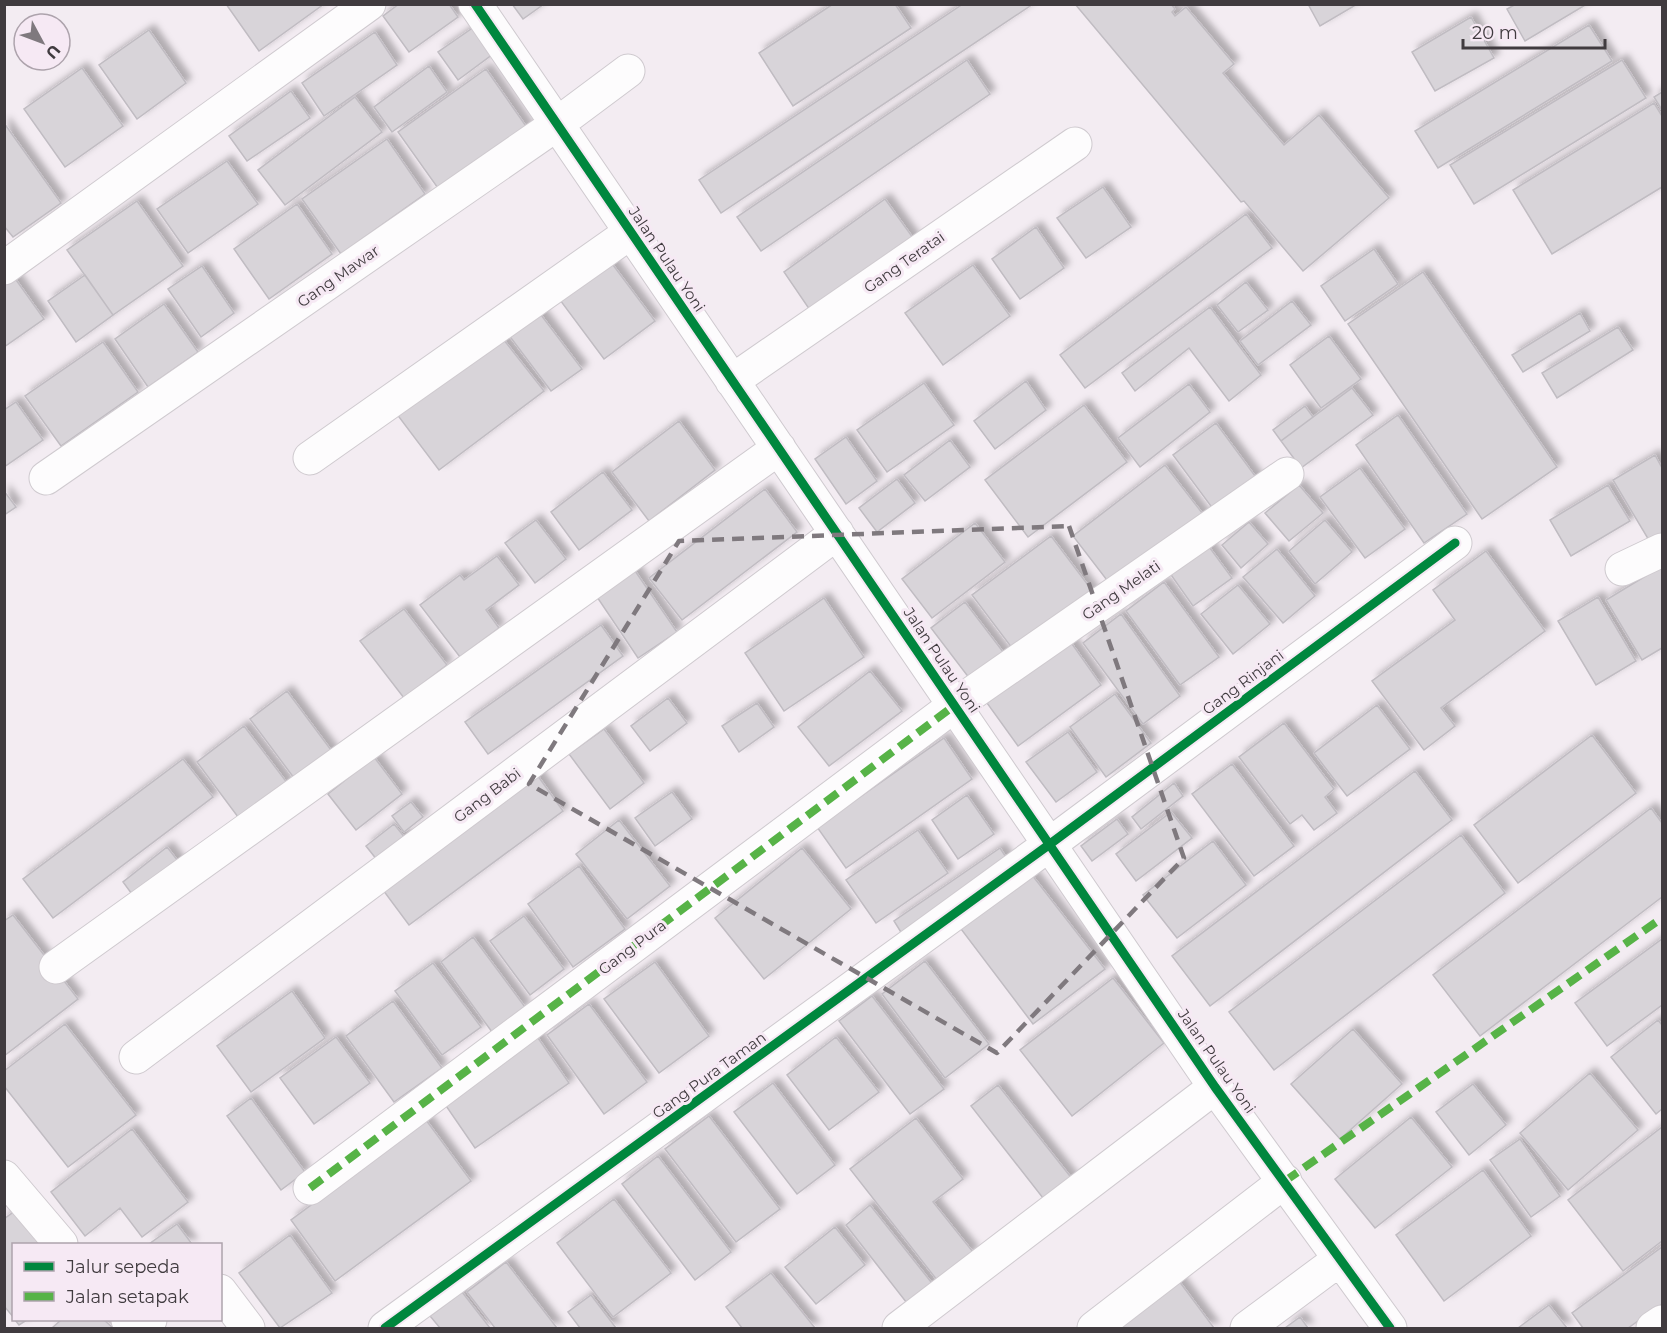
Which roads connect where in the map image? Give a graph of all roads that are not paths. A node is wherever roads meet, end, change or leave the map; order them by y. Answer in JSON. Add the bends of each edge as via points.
{"nodes":[{"id":1,"x":369,"y":4,"type":"edge"},
{"id":2,"x":475,"y":4,"type":"edge"},
{"id":3,"x":628,"y":71,"type":"dead end"},
{"id":4,"x":557,"y":124,"type":"junction"},
{"id":5,"x":1075,"y":144,"type":"dead end"},
{"id":6,"x":631,"y":232,"type":"junction"},
{"id":7,"x":4,"y":268,"type":"edge"},
{"id":8,"x":732,"y":381,"type":"junction"},
{"id":9,"x":779,"y":448,"type":"junction"},
{"id":10,"x":309,"y":458,"type":"dead end"},
{"id":11,"x":1287,"y":474,"type":"dead end"},
{"id":12,"x":46,"y":478,"type":"dead end"},
{"id":13,"x":837,"y":533,"type":"junction"},
{"id":14,"x":1455,"y":543,"type":"dead end"},
{"id":15,"x":1662,"y":550,"type":"edge"},
{"id":16,"x":1622,"y":569,"type":"dead end"},
{"id":17,"x":955,"y":705,"type":"junction"},
{"id":18,"x":1050,"y":844,"type":"junction"},
{"id":19,"x":56,"y":967,"type":"dead end"},
{"id":20,"x":136,"y":1057,"type":"dead end"},
{"id":21,"x":1215,"y":1087,"type":"junction"},
{"id":22,"x":4,"y":1177,"type":"edge"},
{"id":23,"x":1285,"y":1181,"type":"junction"},
{"id":24,"x":310,"y":1188,"type":"dead end"},
{"id":25,"x":59,"y":1243,"type":"edge"},
{"id":26,"x":1340,"y":1259,"type":"junction"},
{"id":27,"x":222,"y":1294,"type":"edge"},
{"id":28,"x":1662,"y":1322,"type":"edge"},
{"id":29,"x":248,"y":1329,"type":"edge"},
{"id":30,"x":385,"y":1329,"type":"edge"},
{"id":31,"x":899,"y":1329,"type":"edge"},
{"id":32,"x":1094,"y":1329,"type":"edge"},
{"id":33,"x":1247,"y":1329,"type":"edge"},
{"id":34,"x":1390,"y":1329,"type":"edge"},
{"id":35,"x":1653,"y":1329,"type":"edge"}],
"edges":[{"from":1,"to":7,"type":"street"},
{"from":2,"to":4,"type":"street","name":"Jalan Pulau Yoni"},
{"from":3,"to":4,"type":"street","name":"Gang Mawar"},
{"from":4,"to":6,"type":"street","name":"Jalan Pulau Yoni"},
{"from":4,"to":12,"type":"street","name":"Gang Mawar"},
{"from":5,"to":8,"type":"street","name":"Gang Teratai"},
{"from":6,"to":8,"type":"street","name":"Jalan Pulau Yoni"},
{"from":6,"to":10,"type":"street"},
{"from":8,"to":9,"type":"street","name":"Jalan Pulau Yoni"},
{"from":9,"to":13,"type":"street","name":"Jalan Pulau Yoni"},
{"from":9,"to":19,"type":"street"},
{"from":11,"to":17,"type":"street","name":"Gang Melati"},
{"from":13,"to":17,"type":"street","name":"Jalan Pulau Yoni"},
{"from":13,"to":20,"type":"street","name":"Gang Babi"},
{"from":14,"to":18,"type":"street","name":"Gang Rinjani"},
{"from":15,"to":16,"type":"street"},
{"from":17,"to":18,"type":"street","name":"Jalan Pulau Yoni"},
{"from":17,"to":24,"type":"street","name":"Gang Pura"},
{"from":18,"to":21,"type":"street","name":"Jalan Pulau Yoni"},
{"from":18,"to":30,"type":"street","name":"Gang Pura Taman"},
{"from":21,"to":23,"type":"street","name":"Jalan Pulau Yoni"},
{"from":21,"to":31,"type":"street"},
{"from":22,"to":25,"type":"street"},
{"from":23,"to":26,"type":"street","name":"Jalan Pulau Yoni"},
{"from":23,"to":32,"type":"street"},
{"from":26,"to":33,"type":"street"},
{"from":26,"to":34,"type":"street","name":"Jalan Pulau Yoni"},
{"from":27,"to":29,"type":"street"},
{"from":28,"to":35,"type":"street"}]}
